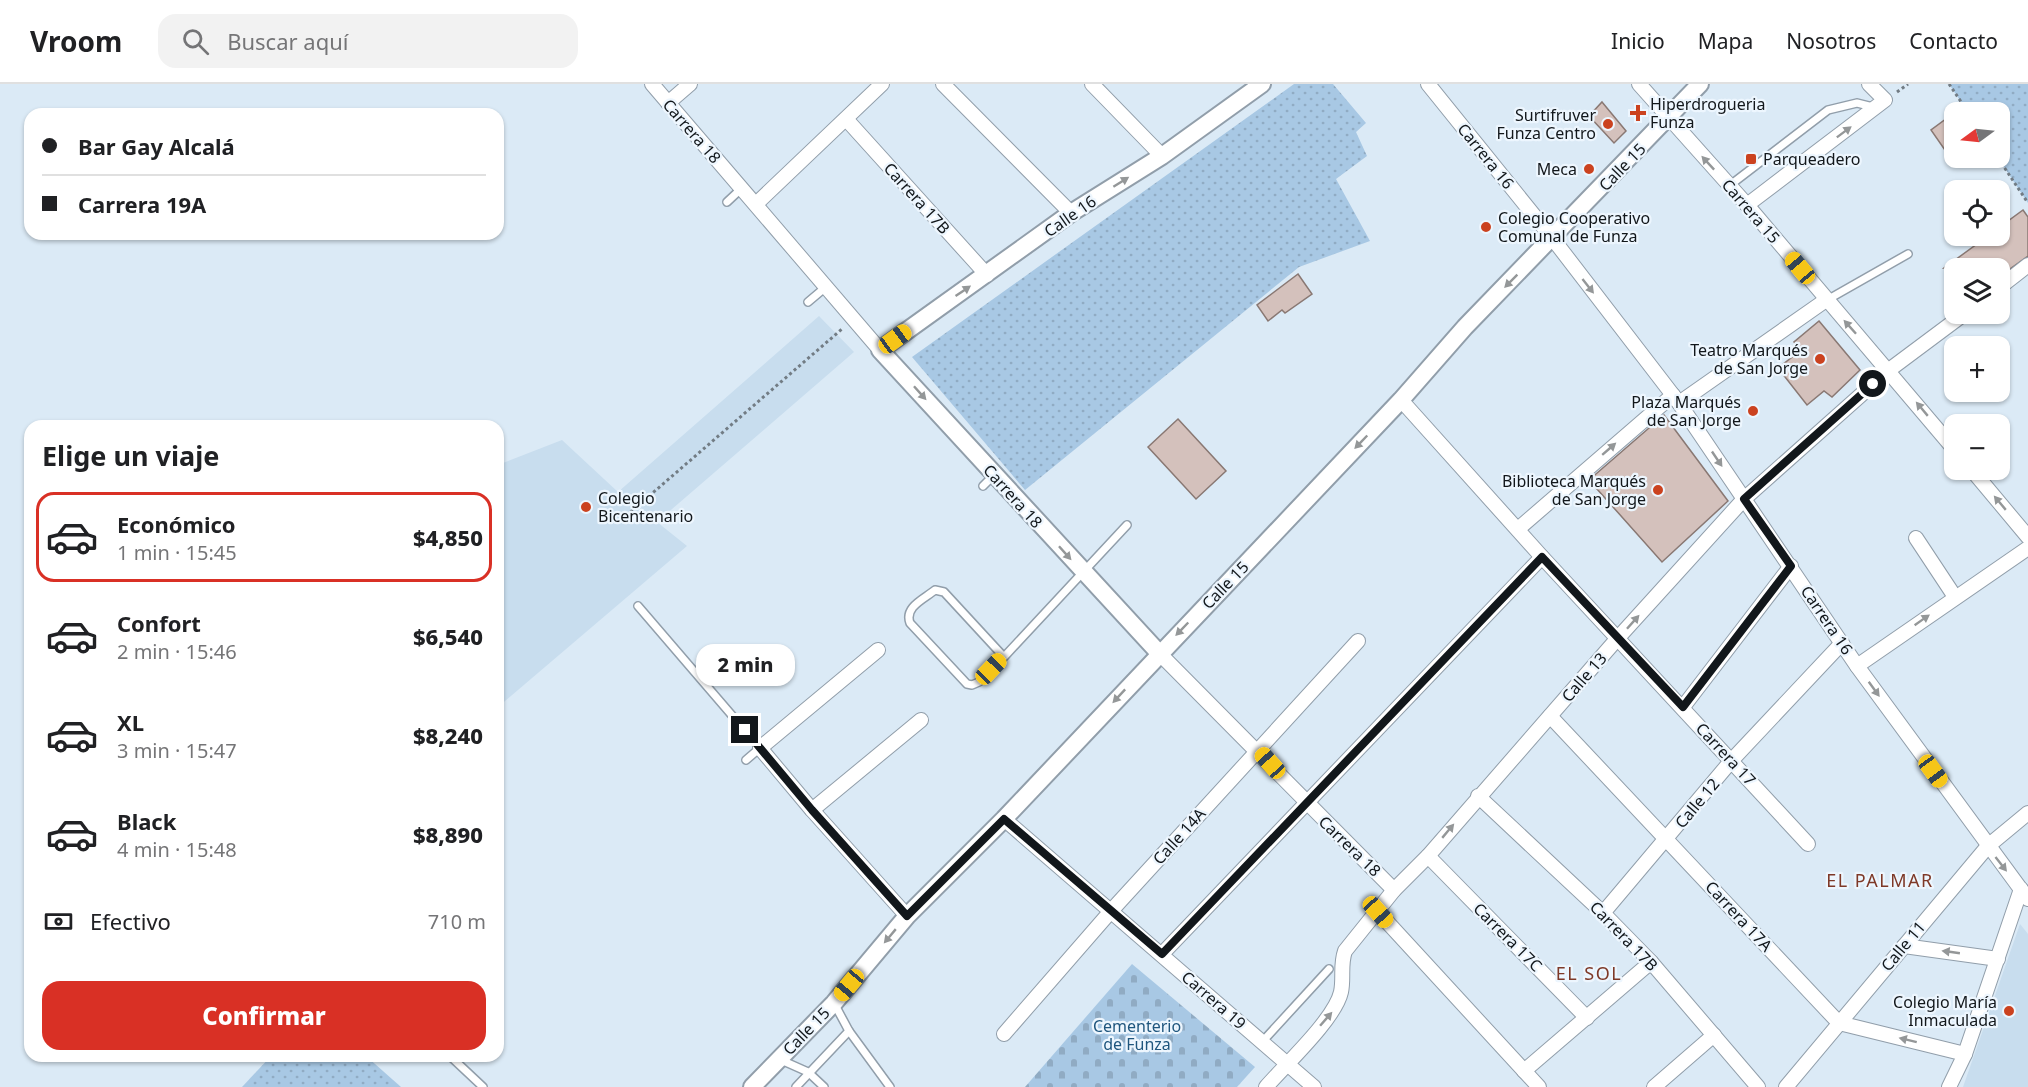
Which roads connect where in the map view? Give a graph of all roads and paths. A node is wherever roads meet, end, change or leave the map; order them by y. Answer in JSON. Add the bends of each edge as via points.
{"nodes":[{"id":1,"x":652,"y":84,"type":"edge"},
{"id":2,"x":690,"y":84,"type":"edge"},
{"id":3,"x":882,"y":84,"type":"edge"},
{"id":4,"x":943,"y":84,"type":"edge"},
{"id":5,"x":1092,"y":84,"type":"edge"},
{"id":6,"x":1262,"y":84,"type":"edge"},
{"id":7,"x":1428,"y":84,"type":"edge"},
{"id":8,"x":1639,"y":84,"type":"edge"},
{"id":9,"x":1700,"y":84,"type":"edge"},
{"id":10,"x":1869,"y":84,"type":"edge"},
{"id":11,"x":1949,"y":84,"type":"edge"},
{"id":12,"x":1961,"y":102,"type":"edge"},
{"id":13,"x":668,"y":103,"type":"junction"},
{"id":14,"x":1881,"y":104,"type":"junction"},
{"id":15,"x":847,"y":120,"type":"junction"},
{"id":16,"x":1668,"y":120,"type":"junction"},
{"id":17,"x":1162,"y":156,"type":"junction"},
{"id":18,"x":2005,"y":168,"type":"edge"},
{"id":19,"x":1729,"y":186,"type":"junction"},
{"id":20,"x":742,"y":188,"type":"junction"},
{"id":21,"x":727,"y":202,"type":"dead end"},
{"id":22,"x":2028,"y":203,"type":"edge"},
{"id":23,"x":756,"y":204,"type":"junction"},
{"id":24,"x":1747,"y":205,"type":"junction"},
{"id":25,"x":1071,"y":213,"type":"junction"},
{"id":26,"x":1553,"y":239,"type":"junction"},
{"id":27,"x":1908,"y":254,"type":"dead end"},
{"id":28,"x":2028,"y":265,"type":"edge"},
{"id":29,"x":987,"y":275,"type":"junction"},
{"id":30,"x":2010,"y":279,"type":"edge"},
{"id":31,"x":826,"y":286,"type":"junction"},
{"id":32,"x":1826,"y":300,"type":"junction"},
{"id":33,"x":808,"y":302,"type":"dead end"},
{"id":34,"x":1951,"y":324,"type":"edge"},
{"id":35,"x":836,"y":334,"type":"dead end"},
{"id":36,"x":880,"y":350,"type":"junction"},
{"id":37,"x":1889,"y":370,"type":"junction"},
{"id":38,"x":1676,"y":399,"type":"junction"},
{"id":39,"x":1401,"y":400,"type":"junction"},
{"id":40,"x":1944,"y":437,"type":"edge"},
{"id":41,"x":1980,"y":480,"type":"edge"},
{"id":42,"x":1744,"y":499,"type":"junction"},
{"id":43,"x":626,"y":516,"type":"dead end"},
{"id":44,"x":1127,"y":525,"type":"dead end"},
{"id":45,"x":1518,"y":529,"type":"junction"},
{"id":46,"x":2028,"y":537,"type":"edge"},
{"id":47,"x":1916,"y":538,"type":"dead end"},
{"id":48,"x":2028,"y":548,"type":"edge"},
{"id":49,"x":1542,"y":557,"type":"junction"},
{"id":50,"x":1791,"y":566,"type":"junction"},
{"id":51,"x":1084,"y":573,"type":"junction"},
{"id":52,"x":1955,"y":597,"type":"junction"},
{"id":53,"x":638,"y":606,"type":"dead end"},
{"id":54,"x":1617,"y":639,"type":"junction"},
{"id":55,"x":1358,"y":641,"type":"dead end"},
{"id":56,"x":1842,"y":643,"type":"junction"},
{"id":57,"x":878,"y":650,"type":"dead end"},
{"id":58,"x":1159,"y":653,"type":"junction"},
{"id":59,"x":1004,"y":657,"type":"junction"},
{"id":60,"x":1857,"y":666,"type":"junction"},
{"id":61,"x":1683,"y":707,"type":"junction"},
{"id":62,"x":1550,"y":716,"type":"junction"},
{"id":63,"x":921,"y":720,"type":"dead end"},
{"id":64,"x":760,"y":748,"type":"junction"},
{"id":65,"x":1257,"y":749,"type":"junction"},
{"id":66,"x":746,"y":760,"type":"dead end"},
{"id":67,"x":1732,"y":760,"type":"junction"},
{"id":68,"x":1478,"y":796,"type":"junction"},
{"id":69,"x":1306,"y":804,"type":"junction"},
{"id":70,"x":812,"y":810,"type":"junction"},
{"id":71,"x":2028,"y":813,"type":"edge"},
{"id":72,"x":1004,"y":819,"type":"junction"},
{"id":73,"x":1667,"y":838,"type":"junction"},
{"id":74,"x":1808,"y":844,"type":"dead end"},
{"id":75,"x":1988,"y":846,"type":"junction"},
{"id":76,"x":1428,"y":856,"type":"junction"},
{"id":77,"x":1395,"y":890,"type":"junction"},
{"id":78,"x":2024,"y":894,"type":"edge"},
{"id":79,"x":1112,"y":911,"type":"junction"},
{"id":80,"x":1378,"y":912,"type":"junction"},
{"id":81,"x":1603,"y":913,"type":"junction"},
{"id":82,"x":907,"y":916,"type":"junction"},
{"id":83,"x":1904,"y":946,"type":"junction"},
{"id":84,"x":1162,"y":954,"type":"junction"},
{"id":85,"x":1998,"y":959,"type":"junction"},
{"id":86,"x":1650,"y":962,"type":"junction"},
{"id":87,"x":1329,"y":969,"type":"dead end"},
{"id":88,"x":834,"y":1002,"type":"junction"},
{"id":89,"x":1587,"y":1018,"type":"junction"},
{"id":90,"x":1839,"y":1023,"type":"junction"},
{"id":91,"x":849,"y":1031,"type":"junction"},
{"id":92,"x":1004,"y":1034,"type":"dead end"},
{"id":93,"x":1714,"y":1035,"type":"junction"},
{"id":94,"x":1262,"y":1042,"type":"junction"},
{"id":95,"x":1965,"y":1054,"type":"junction"},
{"id":96,"x":778,"y":1059,"type":"junction"},
{"id":97,"x":456,"y":1062,"type":"edge"},
{"id":98,"x":1287,"y":1063,"type":"junction"},
{"id":99,"x":1524,"y":1071,"type":"junction"},
{"id":100,"x":808,"y":1072,"type":"junction"},
{"id":101,"x":483,"y":1087,"type":"edge"},
{"id":102,"x":752,"y":1087,"type":"edge"},
{"id":103,"x":796,"y":1087,"type":"edge"},
{"id":104,"x":824,"y":1087,"type":"edge"},
{"id":105,"x":890,"y":1087,"type":"edge"},
{"id":106,"x":1266,"y":1087,"type":"edge"},
{"id":107,"x":1314,"y":1087,"type":"edge"},
{"id":108,"x":1539,"y":1087,"type":"edge"},
{"id":109,"x":1654,"y":1087,"type":"edge"},
{"id":110,"x":1758,"y":1087,"type":"edge"},
{"id":111,"x":1785,"y":1087,"type":"edge"},
{"id":112,"x":1949,"y":1087,"type":"edge"}],
"edges":[{"from":1,"to":13,"type":"street","name":"Carrera 18"},
{"from":2,"to":13,"type":"street"},
{"from":3,"to":15,"type":"street"},
{"from":4,"to":25,"type":"street"},
{"from":5,"to":17,"type":"street"},
{"from":6,"to":17,"type":"street","name":"Calle 16"},
{"from":7,"to":26,"type":"street","name":"Carrera 16"},
{"from":8,"to":16,"type":"street","name":"Carrera 15"},
{"from":9,"to":16,"type":"street","name":"Calle 15"},
{"from":10,"to":14,"type":"street"},
{"from":11,"to":12,"type":"path"},
{"from":13,"to":20,"type":"street","name":"Carrera 18"},
{"from":14,"to":19,"type":"lane","via":[[1857,103],[1828,110]]},
{"from":24,"to":14,"type":"street","one_way":true},
{"from":15,"to":23,"type":"street"},
{"from":15,"to":29,"type":"street","name":"Carrera 17B"},
{"from":19,"to":16,"type":"street","name":"Carrera 15","one_way":true},
{"from":16,"to":26,"type":"street","name":"Calle 15"},
{"from":25,"to":17,"type":"street","name":"Calle 16","one_way":true},
{"from":18,"to":22,"type":"path"},
{"from":19,"to":24,"type":"street","name":"Carrera 15"},
{"from":20,"to":21,"type":"lane"},
{"from":20,"to":23,"type":"street","name":"Carrera 18"},
{"from":23,"to":31,"type":"street","name":"Carrera 18"},
{"from":24,"to":32,"type":"street","name":"Carrera 15"},
{"from":25,"to":29,"type":"street","name":"Calle 16"},
{"from":26,"to":38,"type":"street","name":"Carrera 16","one_way":true},
{"from":26,"to":39,"type":"street","name":"Calle 15","one_way":true,"via":[[1465,327]]},
{"from":27,"to":32,"type":"lane"},
{"from":28,"to":30,"type":"street"},
{"from":36,"to":29,"type":"street","name":"Calle 16","one_way":true},
{"from":31,"to":33,"type":"lane"},
{"from":31,"to":36,"type":"street","name":"Carrera 18"},
{"from":37,"to":32,"type":"street","name":"Carrera 15","one_way":true},
{"from":32,"to":38,"type":"street"},
{"from":34,"to":37,"type":"street","name":"Calle 13"},
{"from":35,"to":43,"type":"path"},
{"from":36,"to":51,"type":"street","name":"Carrera 18","one_way":true,"via":[[989,481]]},
{"from":40,"to":37,"type":"street","name":"Carrera 15","one_way":true},
{"from":37,"to":42,"type":"street","name":"Calle 13"},
{"from":38,"to":42,"type":"street","name":"Carrera 16","one_way":true},
{"from":45,"to":38,"type":"street","one_way":true},
{"from":39,"to":45,"type":"street","name":"Carrera 17"},
{"from":39,"to":58,"type":"street","name":"Calle 15","one_way":true},
{"from":46,"to":41,"type":"street","one_way":true},
{"from":42,"to":50,"type":"street","name":"Carrera 16"},
{"from":54,"to":42,"type":"street","name":"Calle 13","one_way":true},
{"from":44,"to":51,"type":"lane"},
{"from":45,"to":49,"type":"street","name":"Carrera 17"},
{"from":47,"to":52,"type":"street"},
{"from":48,"to":52,"type":"street"},
{"from":49,"to":54,"type":"street","name":"Carrera 17"},
{"from":49,"to":69,"type":"street"},
{"from":50,"to":56,"type":"street","name":"Carrera 16"},
{"from":50,"to":61,"type":"street"},
{"from":51,"to":58,"type":"street","name":"Carrera 18"},
{"from":51,"to":59,"type":"lane"},
{"from":60,"to":52,"type":"street","one_way":true},
{"from":53,"to":64,"type":"lane"},
{"from":54,"to":61,"type":"street","name":"Carrera 17"},
{"from":54,"to":62,"type":"street","name":"Calle 13"},
{"from":55,"to":65,"type":"street","name":"Calle 14A"},
{"from":56,"to":60,"type":"street","name":"Carrera 16"},
{"from":56,"to":67,"type":"street","name":"Calle 12"},
{"from":57,"to":64,"type":"street"},
{"from":58,"to":65,"type":"street","name":"Carrera 18"},
{"from":58,"to":72,"type":"street","name":"Calle 15","one_way":true},
{"from":59,"to":59,"type":"lane","via":[[944,592],[935,590],[910,609],[910,623],[967,684],[979,682]]},
{"from":60,"to":75,"type":"street","name":"Carrera 16","one_way":true},
{"from":61,"to":67,"type":"street","name":"Carrera 17"},
{"from":62,"to":68,"type":"street","name":"Calle 13"},
{"from":62,"to":73,"type":"street","name":"Carrera 17A"},
{"from":63,"to":70,"type":"street"},
{"from":64,"to":66,"type":"lane"},
{"from":64,"to":70,"type":"street"},
{"from":65,"to":69,"type":"street","name":"Carrera 18"},
{"from":65,"to":79,"type":"street","name":"Calle 14A"},
{"from":67,"to":73,"type":"street","name":"Calle 12"},
{"from":67,"to":74,"type":"street","name":"Carrera 17"},
{"from":76,"to":68,"type":"street","name":"Calle 13","one_way":true},
{"from":68,"to":81,"type":"street","name":"Carrera 17B"},
{"from":69,"to":77,"type":"street","name":"Carrera 18"},
{"from":69,"to":84,"type":"street"},
{"from":70,"to":82,"type":"street"},
{"from":71,"to":75,"type":"street","name":"Calle 11"},
{"from":72,"to":79,"type":"street","name":"Carrera 19"},
{"from":72,"to":82,"type":"street","name":"Calle 15"},
{"from":73,"to":81,"type":"street","name":"Calle 12"},
{"from":73,"to":90,"type":"street","name":"Carrera 17A"},
{"from":75,"to":78,"type":"street","name":"Carrera 16","one_way":true},
{"from":75,"to":83,"type":"street","name":"Calle 11"},
{"from":76,"to":77,"type":"street","name":"Calle 13"},
{"from":76,"to":89,"type":"street","name":"Carrera 17C"},
{"from":77,"to":80,"type":"street","name":"Calle 13"},
{"from":78,"to":85,"type":"street"},
{"from":79,"to":84,"type":"street","name":"Carrera 19"},
{"from":79,"to":92,"type":"street","name":"Calle 14A"},
{"from":98,"to":80,"type":"street","name":"Calle 13","one_way":true,"via":[[1332,1012],[1341,992],[1346,951]]},
{"from":80,"to":99,"type":"street"},
{"from":81,"to":86,"type":"street","name":"Carrera 17B"},
{"from":82,"to":88,"type":"street","name":"Calle 15","one_way":true},
{"from":85,"to":83,"type":"street","one_way":true},
{"from":83,"to":90,"type":"street","name":"Calle 11"},
{"from":84,"to":94,"type":"street","name":"Carrera 19"},
{"from":85,"to":95,"type":"street"},
{"from":86,"to":89,"type":"street"},
{"from":86,"to":93,"type":"street","name":"Carrera 17B"},
{"from":87,"to":94,"type":"lane"},
{"from":88,"to":91,"type":"lane"},
{"from":88,"to":96,"type":"street","name":"Calle 15"},
{"from":89,"to":99,"type":"street"},
{"from":95,"to":90,"type":"street","one_way":true},
{"from":90,"to":111,"type":"street","name":"Calle 11"},
{"from":91,"to":100,"type":"lane"},
{"from":91,"to":105,"type":"lane"},
{"from":93,"to":109,"type":"street"},
{"from":93,"to":110,"type":"street","name":"Carrera 17B"},
{"from":94,"to":98,"type":"street","name":"Carrera 19"},
{"from":95,"to":112,"type":"street"},
{"from":96,"to":100,"type":"lane"},
{"from":96,"to":102,"type":"street","name":"Calle 15"},
{"from":97,"to":101,"type":"lane"},
{"from":98,"to":106,"type":"street","name":"Calle 13"},
{"from":98,"to":107,"type":"street","name":"Carrera 19"},
{"from":99,"to":108,"type":"street"},
{"from":100,"to":103,"type":"lane"},
{"from":100,"to":104,"type":"lane"}]}
